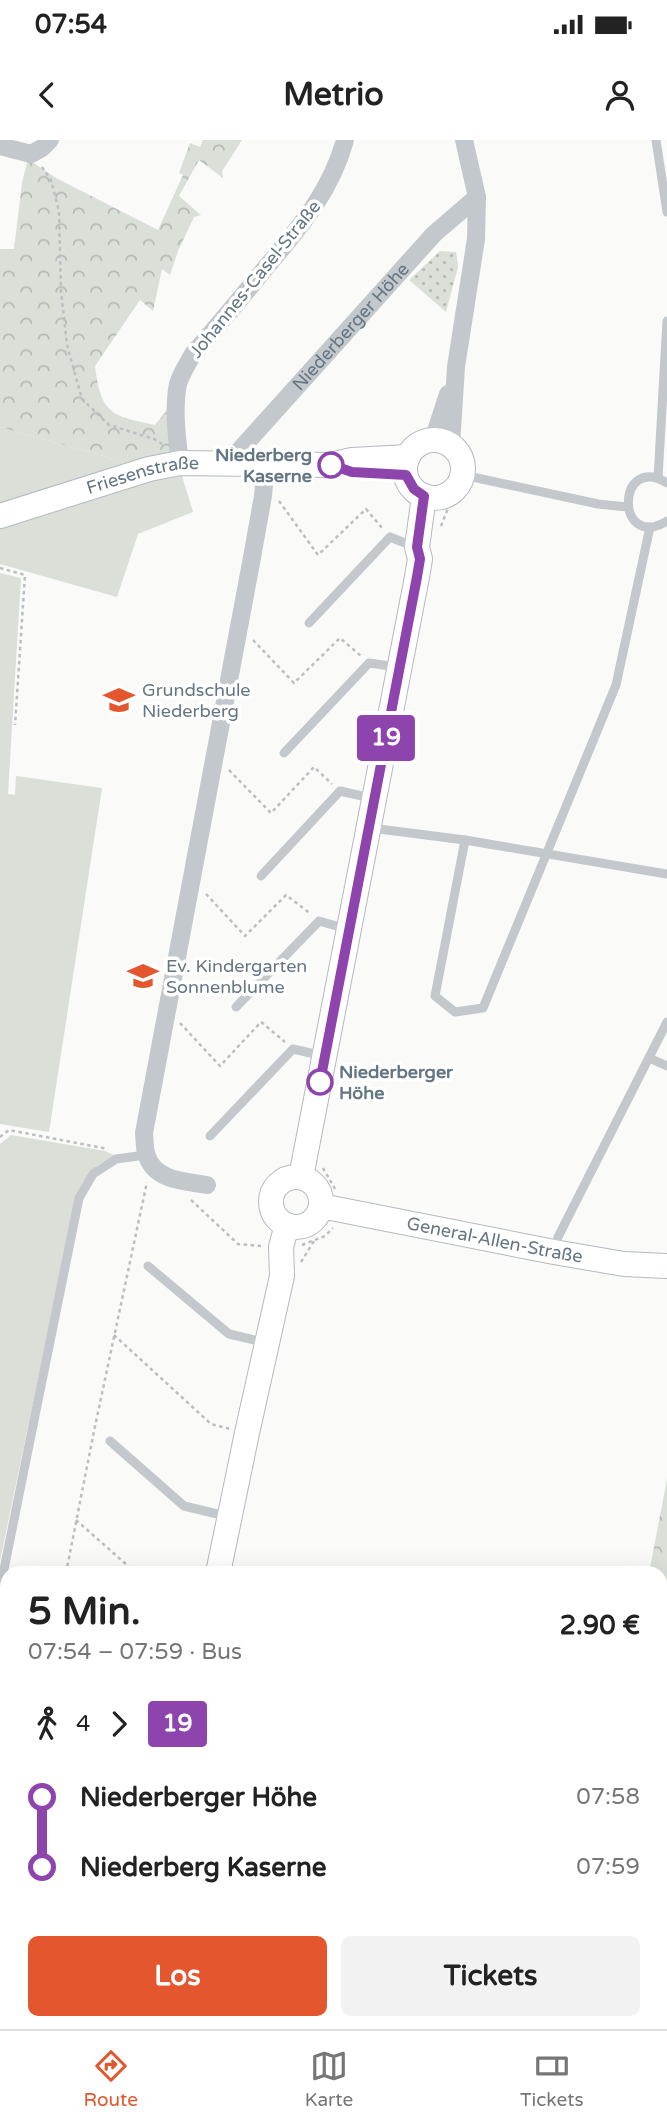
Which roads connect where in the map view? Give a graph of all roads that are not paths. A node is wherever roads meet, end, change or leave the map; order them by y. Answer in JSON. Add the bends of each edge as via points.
{"nodes":[{"id":1,"x":50,"y":140,"type":"edge"},
{"id":2,"x":345,"y":140,"type":"edge"},
{"id":3,"x":464,"y":140,"type":"edge"},
{"id":4,"x":656,"y":140,"type":"edge"},
{"id":5,"x":0,"y":146,"type":"edge"},
{"id":6,"x":477,"y":197,"type":"junction"},
{"id":7,"x":667,"y":212,"type":"edge"},
{"id":8,"x":667,"y":321,"type":"edge"},
{"id":9,"x":442,"y":443,"type":"junction"},
{"id":10,"x":229,"y":462,"type":"junction"},
{"id":11,"x":180,"y":463,"type":"junction"},
{"id":12,"x":266,"y":463,"type":"junction"},
{"id":13,"x":407,"y":466,"type":"junction"},
{"id":14,"x":463,"y":475,"type":"junction"},
{"id":15,"x":663,"y":481,"type":"edge"},
{"id":16,"x":432,"y":496,"type":"junction"},
{"id":17,"x":627,"y":507,"type":"junction"},
{"id":18,"x":0,"y":516,"type":"edge"},
{"id":19,"x":667,"y":521,"type":"edge"},
{"id":20,"x":650,"y":527,"type":"junction"},
{"id":21,"x":418,"y":553,"type":"junction"},
{"id":22,"x":309,"y":623,"type":"dead end"},
{"id":23,"x":399,"y":667,"type":"junction"},
{"id":24,"x":284,"y":753,"type":"dead end"},
{"id":25,"x":375,"y":799,"type":"junction"},
{"id":26,"x":369,"y":828,"type":"junction"},
{"id":27,"x":465,"y":840,"type":"junction"},
{"id":28,"x":546,"y":853,"type":"junction"},
{"id":29,"x":667,"y":874,"type":"edge"},
{"id":30,"x":261,"y":876,"type":"dead end"},
{"id":31,"x":349,"y":929,"type":"junction"},
{"id":32,"x":236,"y":1007,"type":"dead end"},
{"id":33,"x":666,"y":1025,"type":"edge"},
{"id":34,"x":325,"y":1057,"type":"junction"},
{"id":35,"x":649,"y":1058,"type":"junction"},
{"id":36,"x":667,"y":1066,"type":"edge"},
{"id":37,"x":210,"y":1136,"type":"dead end"},
{"id":38,"x":148,"y":1160,"type":"junction"},
{"id":39,"x":310,"y":1169,"type":"junction"},
{"id":40,"x":207,"y":1185,"type":"dead end"},
{"id":41,"x":330,"y":1208,"type":"junction"},
{"id":42,"x":290,"y":1237,"type":"junction"},
{"id":43,"x":554,"y":1252,"type":"junction"},
{"id":44,"x":148,"y":1266,"type":"dead end"},
{"id":45,"x":667,"y":1266,"type":"edge"},
{"id":46,"x":267,"y":1343,"type":"junction"},
{"id":47,"x":110,"y":1441,"type":"dead end"},
{"id":48,"x":230,"y":1517,"type":"junction"},
{"id":49,"x":5,"y":1566,"type":"edge"},
{"id":50,"x":220,"y":1566,"type":"edge"}],
"edges":[{"from":1,"to":5,"type":"street","via":[[31,153]]},
{"from":2,"to":11,"type":"street","name":"Johannes-Casel-Straße","via":[[310,216],[185,368],[176,409]]},
{"from":3,"to":6,"type":"street"},
{"from":4,"to":7,"type":"lane"},
{"from":6,"to":9,"type":"street","via":[[476,239]]},
{"from":6,"to":10,"type":"street","name":"Niederberger Höhe","via":[[434,234]]},
{"from":8,"to":15,"type":"lane"},
{"from":9,"to":13,"type":"street","via":[[418,445]]},
{"from":9,"to":14,"type":"street","via":[[461,458]]},
{"from":10,"to":11,"type":"street","name":"Friesenstraße"},
{"from":10,"to":12,"type":"street","name":"Friesenstraße"},
{"from":11,"to":18,"type":"street","name":"Friesenstraße"},
{"from":12,"to":13,"type":"street","name":"Friesenstraße","via":[[331,465],[352,460]]},
{"from":12,"to":38,"type":"street","via":[[144,1133]]},
{"from":13,"to":16,"type":"street","via":[[414,489]]},
{"from":14,"to":16,"type":"street","via":[[456,488]]},
{"from":14,"to":17,"type":"lane"},
{"from":15,"to":17,"type":"lane","via":[[650,477],[637,482],[628,494]]},
{"from":16,"to":21,"type":"street","via":[[429,549]]},
{"from":17,"to":20,"type":"lane","via":[[634,519]]},
{"from":19,"to":20,"type":"lane"},
{"from":20,"to":28,"type":"lane","via":[[616,685]]},
{"from":21,"to":22,"type":"lane","via":[[390,537]]},
{"from":21,"to":23,"type":"street"},
{"from":23,"to":24,"type":"lane","via":[[369,663]]},
{"from":23,"to":25,"type":"street"},
{"from":25,"to":26,"type":"street"},
{"from":25,"to":30,"type":"lane","via":[[340,791]]},
{"from":26,"to":27,"type":"lane"},
{"from":26,"to":31,"type":"street"},
{"from":27,"to":28,"type":"lane"},
{"from":27,"to":28,"type":"lane","via":[[435,996],[455,1012],[484,1008]]},
{"from":28,"to":29,"type":"lane"},
{"from":31,"to":32,"type":"lane","via":[[319,921]]},
{"from":31,"to":34,"type":"street"},
{"from":33,"to":35,"type":"lane"},
{"from":34,"to":37,"type":"lane","via":[[293,1049]]},
{"from":34,"to":39,"type":"street"},
{"from":35,"to":36,"type":"lane"},
{"from":35,"to":43,"type":"lane"},
{"from":38,"to":40,"type":"street","via":[[168,1178]]},
{"from":38,"to":49,"type":"lane","via":[[116,1159],[93,1174],[79,1198]]},
{"from":39,"to":41,"type":"street","via":[[311,1181]]},
{"from":39,"to":42,"type":"street","via":[[280,1182],[272,1195],[272,1209]]},
{"from":41,"to":42,"type":"street"},
{"from":41,"to":43,"type":"street","name":"General-Allen-Straße"},
{"from":42,"to":46,"type":"street","via":[[291,1260],[282,1276]]},
{"from":43,"to":45,"type":"street","name":"General-Allen-Straße"},
{"from":44,"to":46,"type":"lane","via":[[229,1334]]},
{"from":46,"to":48,"type":"street"},
{"from":47,"to":48,"type":"lane","via":[[184,1506]]},
{"from":48,"to":50,"type":"street"}]}
